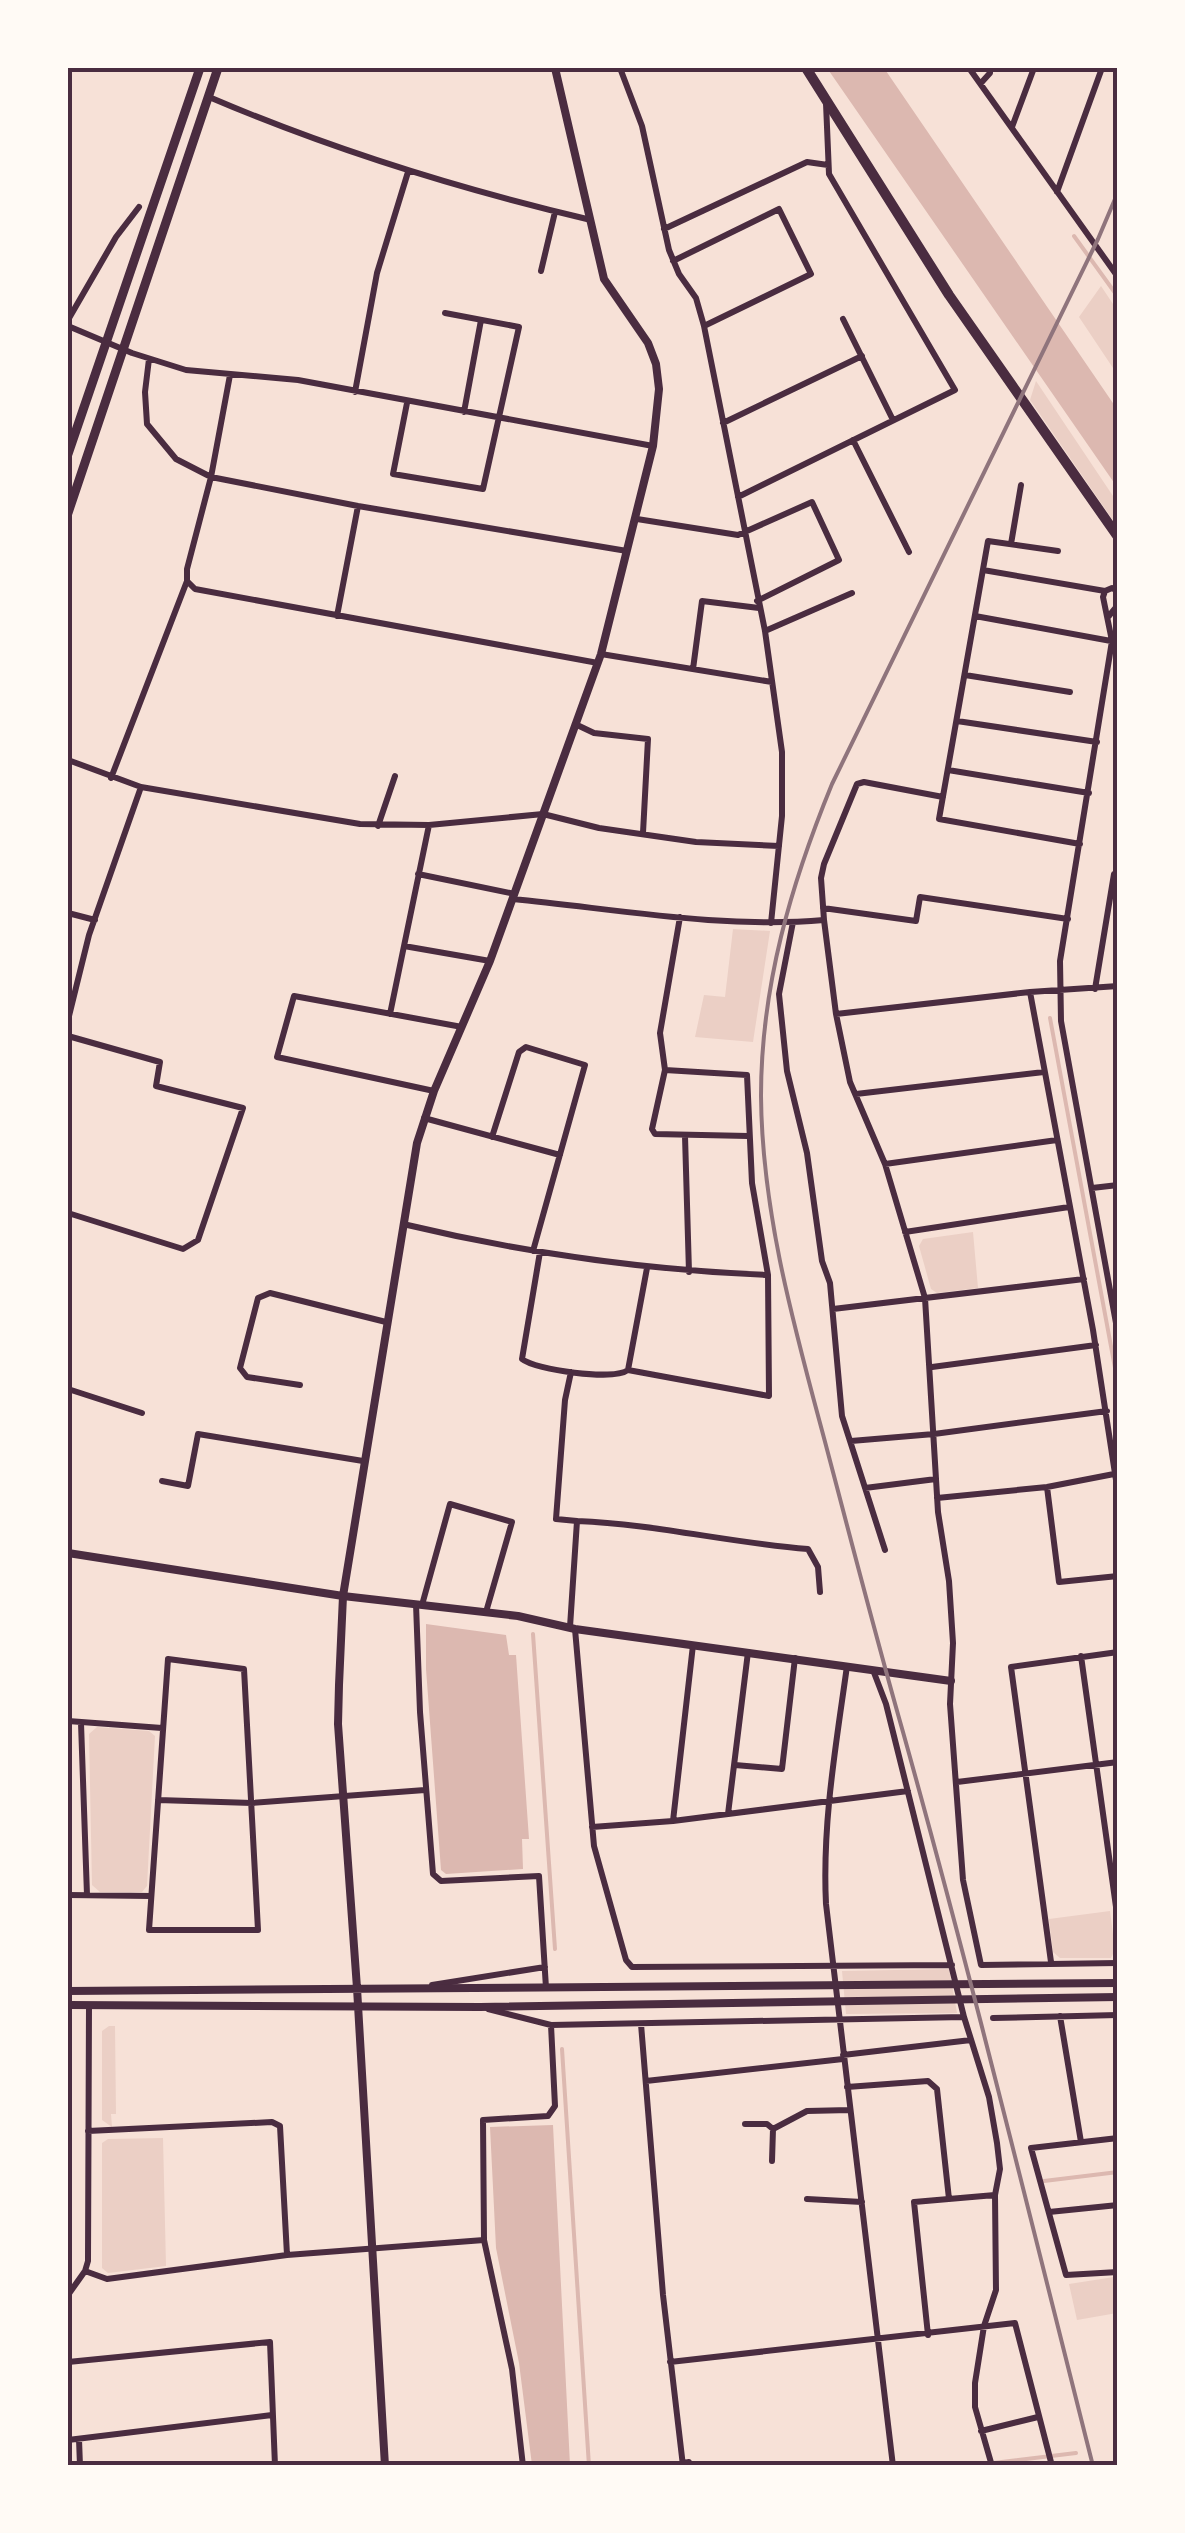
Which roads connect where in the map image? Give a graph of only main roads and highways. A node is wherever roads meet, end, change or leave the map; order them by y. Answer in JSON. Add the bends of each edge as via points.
{"nodes":[{"id":1,"x":200,"y":68,"type":"edge"},
{"id":2,"x":218,"y":68,"type":"edge"},
{"id":3,"x":806,"y":68,"type":"edge"},
{"id":4,"x":68,"y":454,"type":"edge"},
{"id":5,"x":68,"y":513,"type":"edge"},
{"id":6,"x":1118,"y":537,"type":"edge"}],
"edges":[{"from":1,"to":4,"type":"main road"},
{"from":2,"to":5,"type":"main road"},
{"from":3,"to":6,"type":"highway","via":[[1012,390]]}]}
